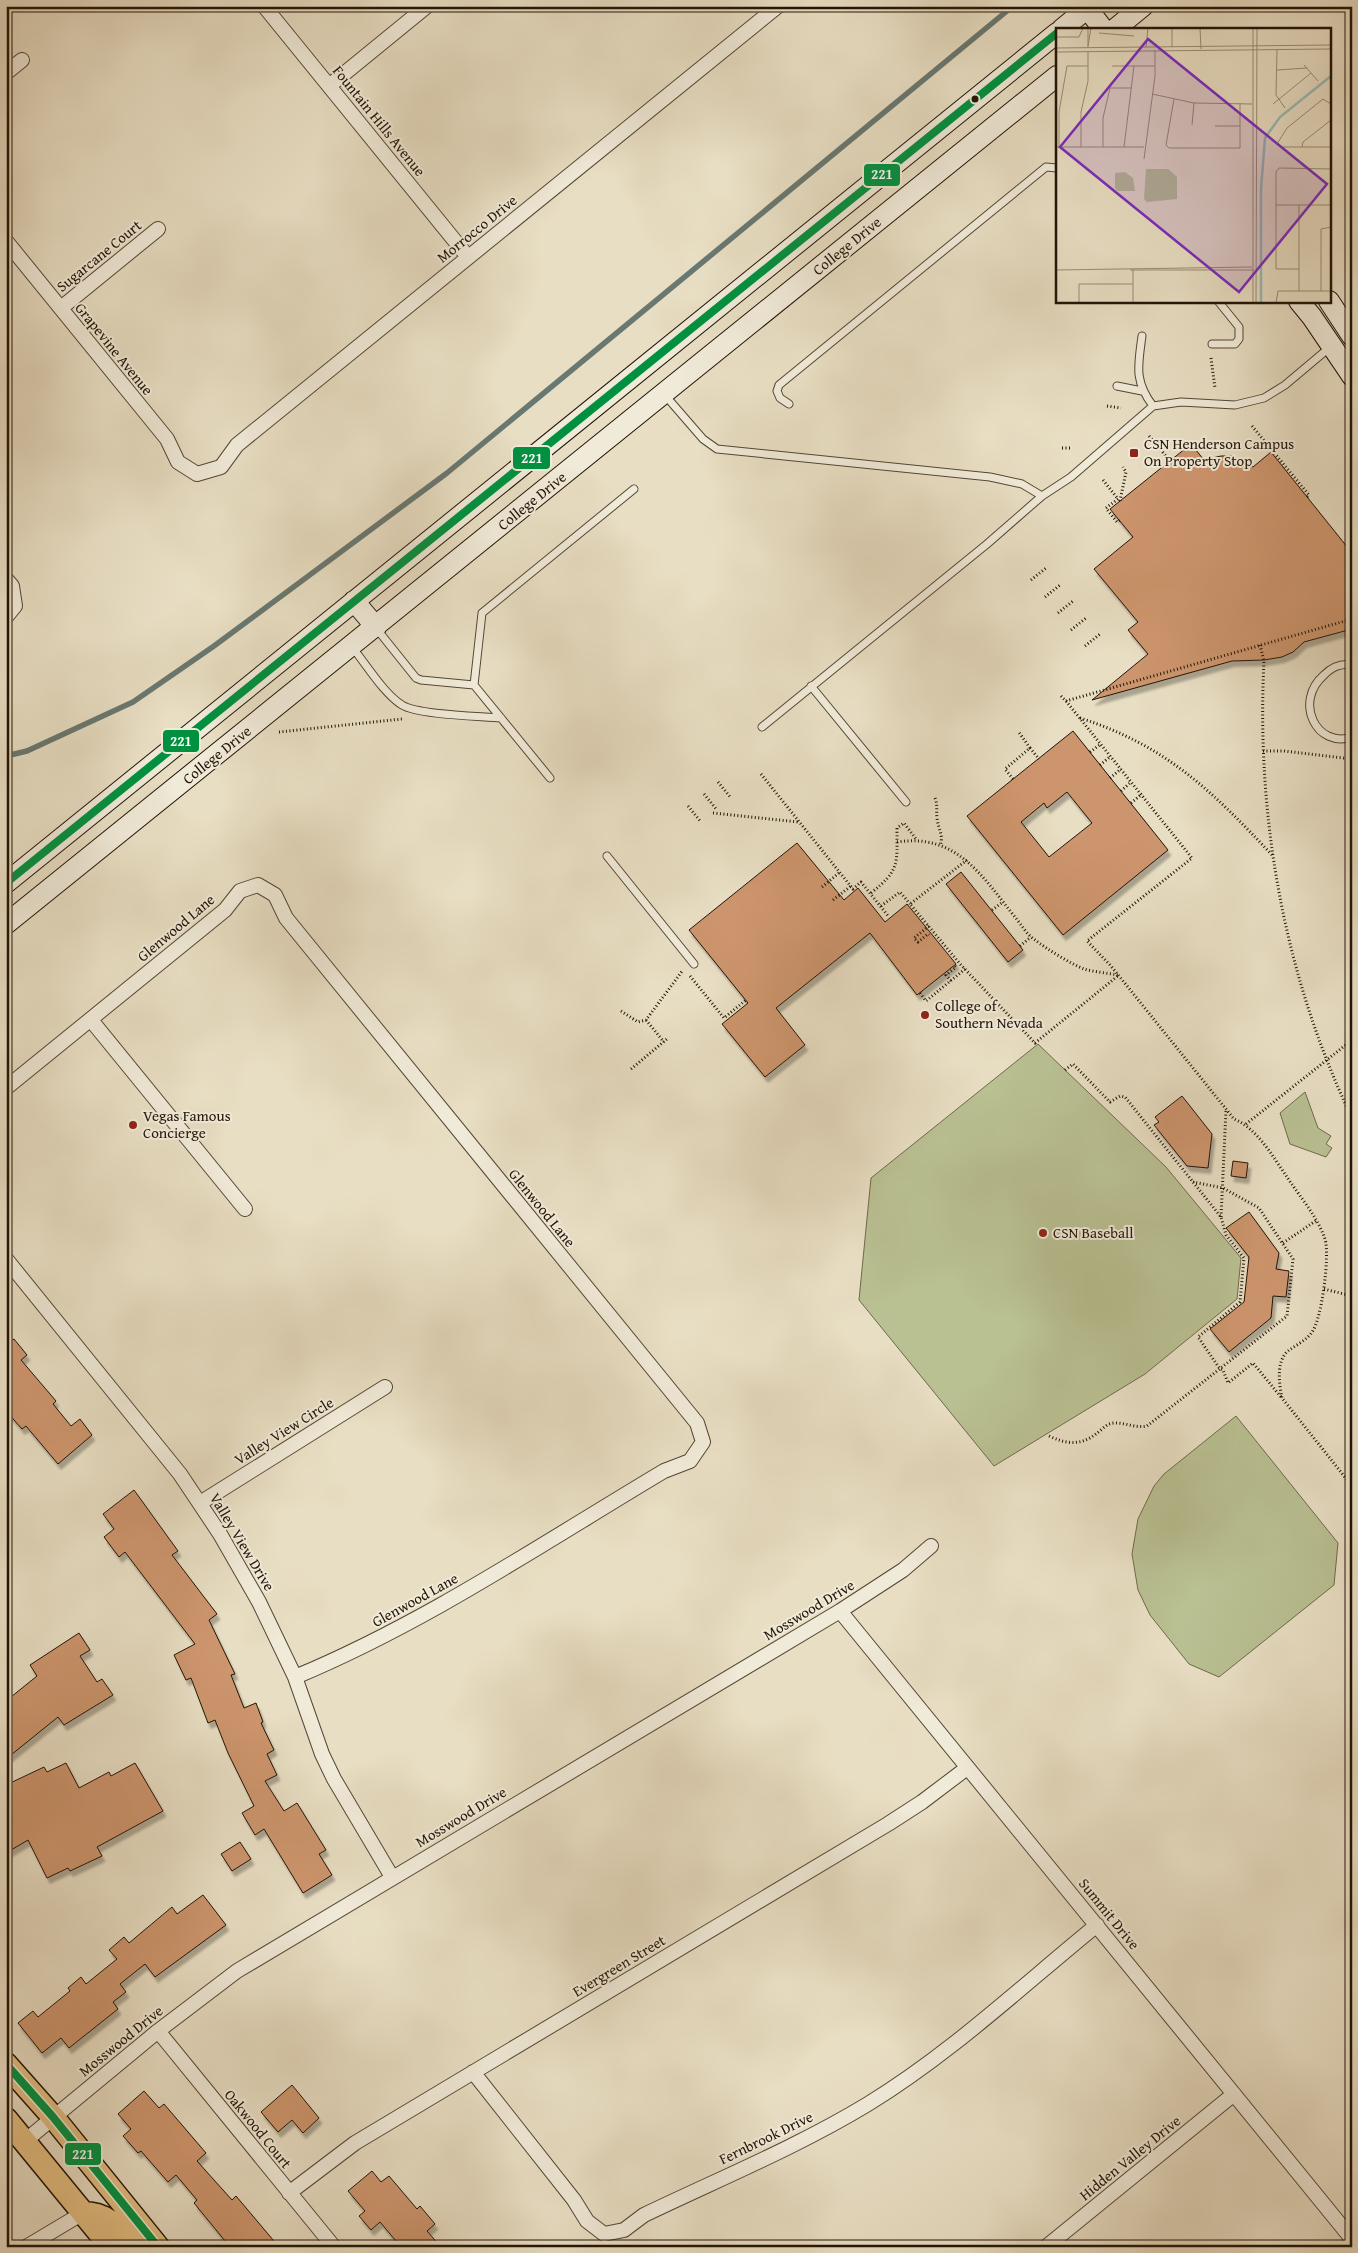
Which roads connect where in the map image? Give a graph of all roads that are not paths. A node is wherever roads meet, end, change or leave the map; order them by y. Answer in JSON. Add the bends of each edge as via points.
{"nodes":[{"id":1,"x":264,"y":6,"type":"edge"},
{"id":2,"x":428,"y":6,"type":"edge"},
{"id":3,"x":778,"y":6,"type":"edge"},
{"id":4,"x":1143,"y":6,"type":"edge"},
{"id":5,"x":1088,"y":7,"type":"edge"},
{"id":6,"x":1063,"y":28,"type":"edge"},
{"id":7,"x":1102,"y":28,"type":"edge"},
{"id":8,"x":1116,"y":28,"type":"edge"},
{"id":9,"x":1056,"y":34,"type":"edge"},
{"id":10,"x":22,"y":60,"type":"dead end"},
{"id":11,"x":6,"y":73,"type":"edge"},
{"id":12,"x":1056,"y":77,"type":"edge"},
{"id":13,"x":329,"y":86,"type":"junction"},
{"id":14,"x":1056,"y":168,"type":"edge"},
{"id":15,"x":158,"y":229,"type":"dead end"},
{"id":16,"x":6,"y":241,"type":"edge"},
{"id":17,"x":468,"y":257,"type":"junction"},
{"id":18,"x":1219,"y":302,"type":"edge"},
{"id":19,"x":1300,"y":302,"type":"edge"},
{"id":20,"x":1330,"y":302,"type":"edge"},
{"id":21,"x":61,"y":308,"type":"junction"},
{"id":22,"x":1350,"y":334,"type":"edge"},
{"id":23,"x":1142,"y":336,"type":"dead end"},
{"id":24,"x":1212,"y":344,"type":"dead end"},
{"id":25,"x":1331,"y":346,"type":"junction"},
{"id":26,"x":1352,"y":376,"type":"edge"},
{"id":27,"x":1116,"y":386,"type":"dead end"},
{"id":28,"x":1142,"y":391,"type":"junction"},
{"id":29,"x":664,"y":394,"type":"junction"},
{"id":30,"x":789,"y":404,"type":"dead end"},
{"id":31,"x":1153,"y":406,"type":"junction"},
{"id":32,"x":197,"y":474,"type":"joint"},
{"id":33,"x":634,"y":489,"type":"dead end"},
{"id":34,"x":1042,"y":496,"type":"junction"},
{"id":35,"x":6,"y":579,"type":"edge"},
{"id":36,"x":354,"y":601,"type":"junction"},
{"id":37,"x":11,"y":611,"type":"edge"},
{"id":38,"x":331,"y":620,"type":"junction"},
{"id":39,"x":376,"y":627,"type":"junction"},
{"id":40,"x":352,"y":646,"type":"junction"},
{"id":41,"x":1352,"y":665,"type":"edge"},
{"id":42,"x":474,"y":685,"type":"junction"},
{"id":43,"x":811,"y":686,"type":"junction"},
{"id":44,"x":501,"y":718,"type":"junction"},
{"id":45,"x":762,"y":728,"type":"dead end"},
{"id":46,"x":1352,"y":737,"type":"edge"},
{"id":47,"x":550,"y":778,"type":"dead end"},
{"id":48,"x":906,"y":802,"type":"dead end"},
{"id":49,"x":607,"y":856,"type":"dead end"},
{"id":50,"x":6,"y":883,"type":"edge"},
{"id":51,"x":6,"y":924,"type":"edge"},
{"id":52,"x":694,"y":964,"type":"dead end"},
{"id":53,"x":91,"y":1020,"type":"junction"},
{"id":54,"x":6,"y":1088,"type":"edge"},
{"id":55,"x":245,"y":1209,"type":"dead end"},
{"id":56,"x":6,"y":1259,"type":"edge"},
{"id":57,"x":385,"y":1387,"type":"dead end"},
{"id":58,"x":200,"y":1503,"type":"junction"},
{"id":59,"x":932,"y":1546,"type":"dead end"},
{"id":60,"x":840,"y":1611,"type":"junction"},
{"id":61,"x":295,"y":1677,"type":"junction"},
{"id":62,"x":967,"y":1768,"type":"junction"},
{"id":63,"x":392,"y":1876,"type":"junction"},
{"id":64,"x":1097,"y":1925,"type":"junction"},
{"id":65,"x":158,"y":2031,"type":"junction"},
{"id":66,"x":6,"y":2064,"type":"edge"},
{"id":67,"x":473,"y":2072,"type":"junction"},
{"id":68,"x":1234,"y":2094,"type":"junction"},
{"id":69,"x":53,"y":2117,"type":"junction"},
{"id":70,"x":6,"y":2118,"type":"edge"},
{"id":71,"x":25,"y":2141,"type":"junction"},
{"id":72,"x":289,"y":2193,"type":"junction"},
{"id":73,"x":83,"y":2213,"type":"junction"},
{"id":74,"x":1352,"y":2239,"type":"edge"},
{"id":75,"x":26,"y":2247,"type":"edge"},
{"id":76,"x":111,"y":2247,"type":"edge"},
{"id":77,"x":133,"y":2247,"type":"edge"},
{"id":78,"x":158,"y":2247,"type":"edge"},
{"id":79,"x":334,"y":2247,"type":"edge"},
{"id":80,"x":1046,"y":2247,"type":"edge"}],
"edges":[{"from":1,"to":13,"type":"street","name":"Fountain Hills Avenue"},
{"from":2,"to":13,"type":"street"},
{"from":3,"to":17,"type":"street","name":"Morrocco Drive"},
{"from":4,"to":8,"type":"main road"},
{"from":5,"to":6,"type":"main road"},
{"from":5,"to":7,"type":"main road"},
{"from":9,"to":36,"type":"main road"},
{"from":10,"to":11,"type":"street"},
{"from":12,"to":29,"type":"main road","name":"College Drive"},
{"from":13,"to":17,"type":"street","name":"Fountain Hills Avenue"},
{"from":14,"to":30,"type":"lane","via":[[1046,167],[779,384],[780,398]]},
{"from":15,"to":21,"type":"street","name":"Sugarcane Court"},
{"from":16,"to":21,"type":"street","name":"Grapevine Avenue"},
{"from":17,"to":32,"type":"street","name":"Morrocco Drive","via":[[237,444],[221,467]]},
{"from":18,"to":24,"type":"lane","via":[[1239,328],[1239,339],[1235,344]]},
{"from":19,"to":25,"type":"main road"},
{"from":20,"to":22,"type":"main road"},
{"from":21,"to":32,"type":"street","name":"Grapevine Avenue","via":[[167,439],[178,462]]},
{"from":22,"to":25,"type":"main road"},
{"from":23,"to":28,"type":"lane","via":[[1138,366]]},
{"from":25,"to":26,"type":"main road"},
{"from":25,"to":31,"type":"lane","via":[[1285,385],[1264,398],[1235,405],[1168,402]]},
{"from":27,"to":28,"type":"lane"},
{"from":28,"to":31,"type":"lane"},
{"from":29,"to":34,"type":"lane","via":[[702,439],[717,449],[990,477],[1022,484]]},
{"from":29,"to":39,"type":"main road","name":"College Drive"},
{"from":31,"to":34,"type":"lane","via":[[1071,477]]},
{"from":33,"to":42,"type":"lane","via":[[482,613]]},
{"from":34,"to":43,"type":"lane"},
{"from":35,"to":37,"type":"street","via":[[12,586]]},
{"from":36,"to":38,"type":"main road"},
{"from":36,"to":39,"type":"main road"},
{"from":38,"to":40,"type":"main road"},
{"from":38,"to":50,"type":"main road"},
{"from":39,"to":40,"type":"main road","name":"College Drive"},
{"from":39,"to":42,"type":"lane","via":[[416,678]]},
{"from":40,"to":44,"type":"lane","via":[[403,706]]},
{"from":40,"to":51,"type":"main road","name":"College Drive"},
{"from":41,"to":46,"type":"lane","via":[[1337,666],[1320,678],[1313,686],[1308,704],[1315,723],[1328,736],[1344,740]]},
{"from":42,"to":44,"type":"lane"},
{"from":43,"to":45,"type":"lane"},
{"from":43,"to":48,"type":"lane"},
{"from":44,"to":47,"type":"lane"},
{"from":49,"to":52,"type":"lane"},
{"from":53,"to":54,"type":"street","name":"Glenwood Lane"},
{"from":53,"to":55,"type":"street"},
{"from":53,"to":61,"type":"street","name":"Glenwood Lane","via":[[225,910],[240,891],[258,885],[275,895],[286,918],[697,1422],[702,1442],[690,1461],[664,1472],[404,1626]]},
{"from":56,"to":58,"type":"street","name":"Valley View Drive"},
{"from":57,"to":58,"type":"street","name":"Valley View Circle"},
{"from":58,"to":61,"type":"street","name":"Valley View Drive","via":[[259,1602]]},
{"from":59,"to":60,"type":"street","name":"Mosswood Drive","via":[[903,1570]]},
{"from":60,"to":62,"type":"street","name":"Summit Drive"},
{"from":60,"to":63,"type":"street","name":"Mosswood Drive"},
{"from":61,"to":63,"type":"street","name":"Valley View Drive","via":[[334,1779]]},
{"from":62,"to":64,"type":"street","name":"Summit Drive"},
{"from":62,"to":67,"type":"street","name":"Evergreen Street","via":[[888,1824]]},
{"from":63,"to":65,"type":"street","name":"Mosswood Drive","via":[[237,1971]]},
{"from":64,"to":67,"type":"street","name":"Fernbrook Drive","via":[[948,2047],[868,2104],[834,2124],[644,2215],[624,2230],[604,2234],[587,2221]]},
{"from":64,"to":68,"type":"street","name":"Summit Drive"},
{"from":65,"to":69,"type":"street","name":"Mosswood Drive"},
{"from":65,"to":72,"type":"street","name":"Oakwood Court"},
{"from":66,"to":69,"type":"main road"},
{"from":67,"to":72,"type":"street","name":"Evergreen Street","via":[[354,2143]]},
{"from":68,"to":74,"type":"street","name":"Summit Drive"},
{"from":68,"to":80,"type":"street","name":"Hidden Valley Drive"},
{"from":69,"to":71,"type":"street","name":"Mosswood Drive"},
{"from":69,"to":78,"type":"main road"},
{"from":70,"to":71,"type":"main road"},
{"from":71,"to":73,"type":"main road"},
{"from":72,"to":79,"type":"street","name":"Oakwood Court"},
{"from":73,"to":75,"type":"street"},
{"from":73,"to":76,"type":"main road"},
{"from":73,"to":77,"type":"main road","via":[[96,2213],[111,2222]]}]}
